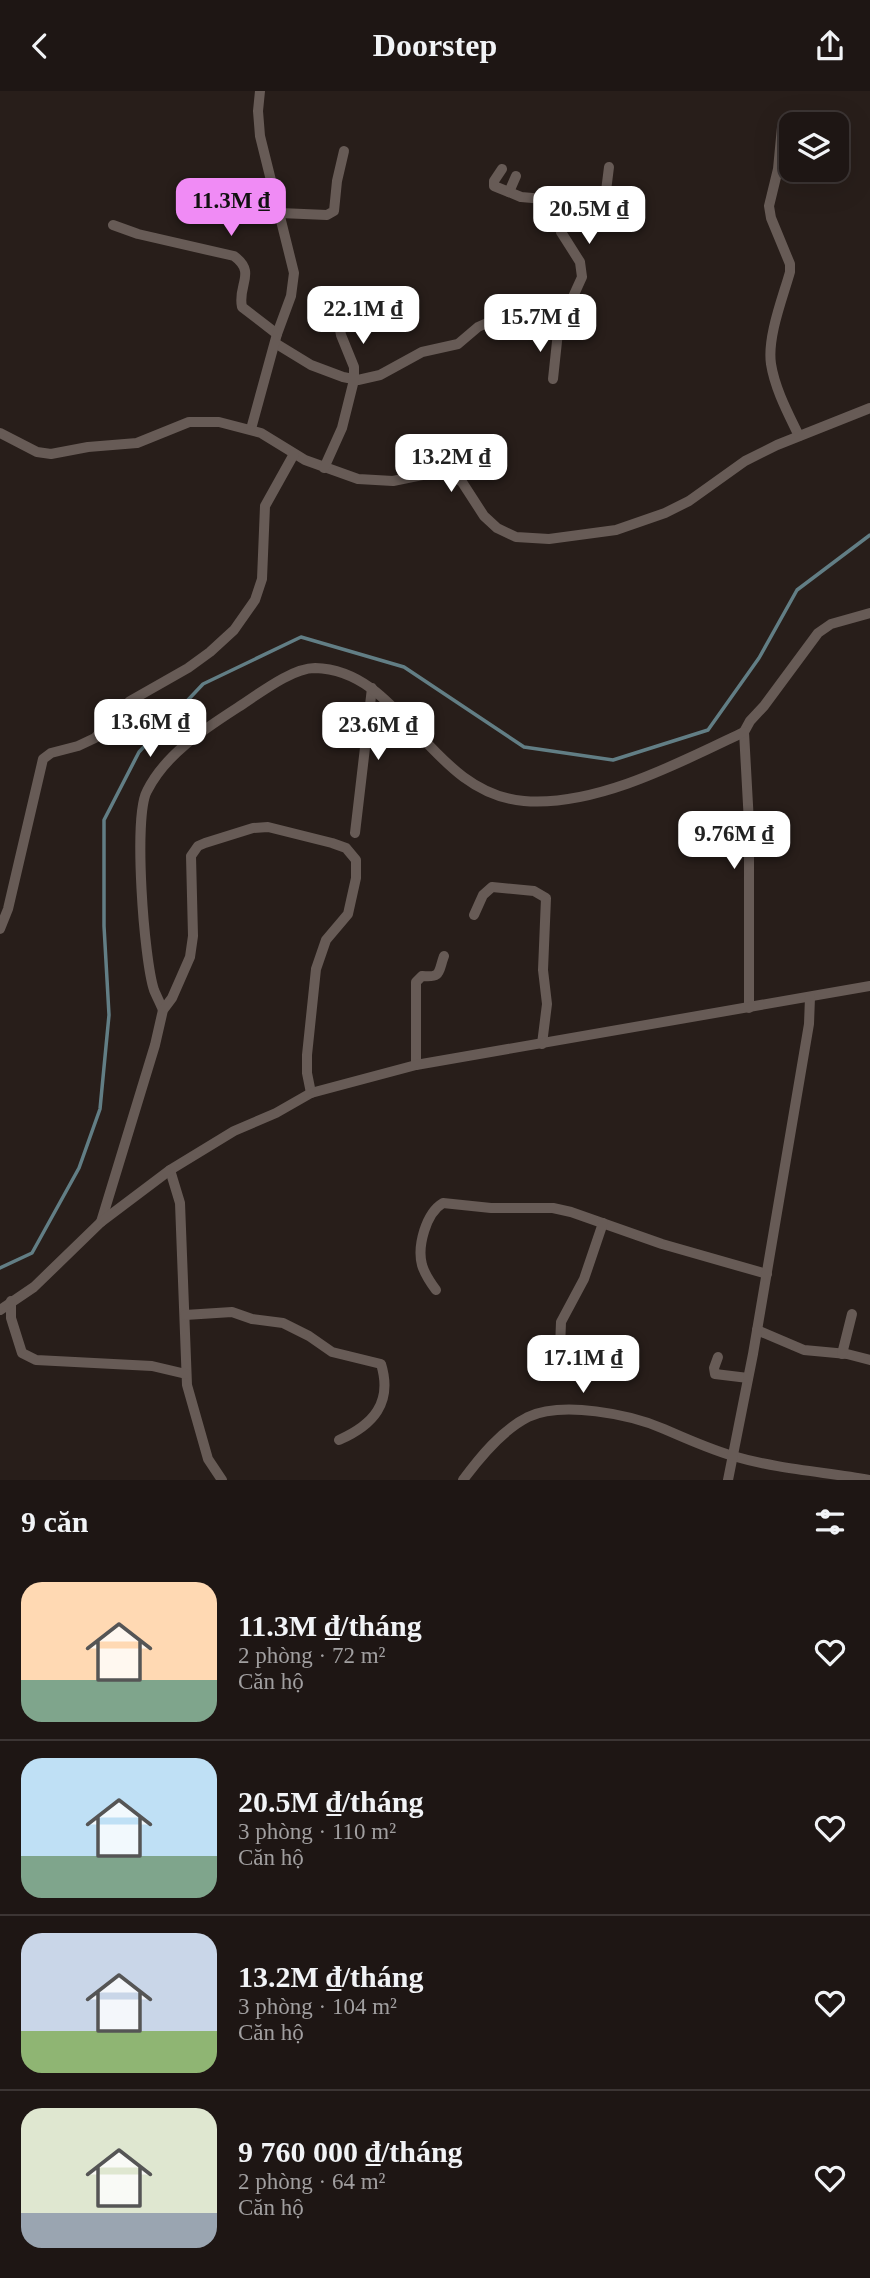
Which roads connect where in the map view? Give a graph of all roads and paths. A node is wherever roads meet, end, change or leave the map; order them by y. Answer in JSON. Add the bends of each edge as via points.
{"nodes":[{"id":1,"x":260,"y":91,"type":"edge"},
{"id":2,"x":344,"y":151,"type":"dead end"},
{"id":3,"x":779,"y":158,"type":"edge"},
{"id":4,"x":609,"y":167,"type":"dead end"},
{"id":5,"x":502,"y":169,"type":"dead end"},
{"id":6,"x":516,"y":176,"type":"dead end"},
{"id":7,"x":509,"y":192,"type":"junction"},
{"id":8,"x":555,"y":200,"type":"junction"},
{"id":9,"x":280,"y":213,"type":"junction"},
{"id":10,"x":113,"y":225,"type":"dead end"},
{"id":11,"x":337,"y":314,"type":"dead end"},
{"id":12,"x":558,"y":332,"type":"junction"},
{"id":13,"x":276,"y":338,"type":"junction"},
{"id":14,"x":553,"y":379,"type":"dead end"},
{"id":15,"x":354,"y":380,"type":"junction"},
{"id":16,"x":870,"y":408,"type":"edge"},
{"id":17,"x":251,"y":429,"type":"junction"},
{"id":18,"x":0,"y":433,"type":"edge"},
{"id":19,"x":799,"y":436,"type":"junction"},
{"id":20,"x":294,"y":454,"type":"junction"},
{"id":21,"x":324,"y":468,"type":"junction"},
{"id":22,"x":870,"y":613,"type":"edge"},
{"id":23,"x":372,"y":688,"type":"junction"},
{"id":24,"x":744,"y":732,"type":"junction"},
{"id":25,"x":355,"y":833,"type":"dead end"},
{"id":26,"x":474,"y":915,"type":"dead end"},
{"id":27,"x":0,"y":929,"type":"edge"},
{"id":28,"x":444,"y":956,"type":"dead end"},
{"id":29,"x":870,"y":986,"type":"edge"},
{"id":30,"x":810,"y":997,"type":"junction"},
{"id":31,"x":749,"y":1009,"type":"junction"},
{"id":32,"x":163,"y":1010,"type":"junction"},
{"id":33,"x":541,"y":1044,"type":"junction"},
{"id":34,"x":416,"y":1065,"type":"junction"},
{"id":35,"x":311,"y":1093,"type":"junction"},
{"id":36,"x":170,"y":1170,"type":"junction"},
{"id":37,"x":101,"y":1222,"type":"junction"},
{"id":38,"x":603,"y":1223,"type":"junction"},
{"id":39,"x":766,"y":1274,"type":"junction"},
{"id":40,"x":436,"y":1290,"type":"dead end"},
{"id":41,"x":11,"y":1301,"type":"junction"},
{"id":42,"x":0,"y":1310,"type":"edge"},
{"id":43,"x":852,"y":1314,"type":"dead end"},
{"id":44,"x":185,"y":1315,"type":"junction"},
{"id":45,"x":757,"y":1330,"type":"junction"},
{"id":46,"x":560,"y":1347,"type":"dead end"},
{"id":47,"x":842,"y":1354,"type":"junction"},
{"id":48,"x":718,"y":1357,"type":"dead end"},
{"id":49,"x":870,"y":1360,"type":"edge"},
{"id":50,"x":186,"y":1374,"type":"junction"},
{"id":51,"x":748,"y":1378,"type":"junction"},
{"id":52,"x":339,"y":1440,"type":"dead end"},
{"id":53,"x":733,"y":1456,"type":"junction"},
{"id":54,"x":222,"y":1480,"type":"edge"},
{"id":55,"x":463,"y":1480,"type":"edge"},
{"id":56,"x":728,"y":1480,"type":"edge"},
{"id":57,"x":870,"y":1480,"type":"edge"}],
"edges":[{"from":1,"to":9,"type":"street","via":[[260,136]]},
{"from":2,"to":9,"type":"street","via":[[334,211],[327,215]]},
{"from":3,"to":19,"type":"street","via":[[769,206],[790,272],[771,343],[771,363]]},
{"from":4,"to":8,"type":"street","via":[[606,191],[576,191]]},
{"from":5,"to":7,"type":"street","via":[[493,184]]},
{"from":6,"to":7,"type":"street"},
{"from":7,"to":8,"type":"street"},
{"from":8,"to":12,"type":"street","via":[[561,232],[582,272],[569,321]]},
{"from":9,"to":13,"type":"street","via":[[294,273]]},
{"from":10,"to":13,"type":"street","via":[[234,256],[246,270],[242,307]]},
{"from":11,"to":15,"type":"street"},
{"from":12,"to":14,"type":"street"},
{"from":12,"to":15,"type":"street","via":[[487,323],[458,344],[422,352],[380,375]]},
{"from":13,"to":15,"type":"street","via":[[311,365]]},
{"from":13,"to":17,"type":"street"},
{"from":15,"to":21,"type":"street","via":[[342,428]]},
{"from":16,"to":19,"type":"street"},
{"from":17,"to":18,"type":"street","via":[[196,421],[137,443],[51,454]]},
{"from":17,"to":20,"type":"street"},
{"from":19,"to":21,"type":"street","via":[[745,461],[678,508],[616,530],[549,539],[516,537],[497,528],[452,474],[371,481]]},
{"from":20,"to":21,"type":"street"},
{"from":20,"to":27,"type":"street","via":[[265,506],[262,579],[255,600],[234,630],[188,668],[130,701],[95,738],[43,758]]},
{"from":22,"to":24,"type":"street","via":[[831,624],[818,633]]},
{"from":23,"to":24,"type":"street","via":[[460,776],[491,794],[522,801],[555,801],[597,793],[675,765]]},
{"from":23,"to":25,"type":"street"},
{"from":23,"to":32,"type":"street","via":[[318,668],[299,672],[193,739],[153,780],[142,801],[142,886],[154,989]]},
{"from":24,"to":31,"type":"street"},
{"from":26,"to":33,"type":"street","via":[[492,887],[534,891],[546,898],[543,970],[547,997]]},
{"from":28,"to":34,"type":"street","via":[[438,975],[422,976],[416,982]]},
{"from":29,"to":30,"type":"street"},
{"from":30,"to":31,"type":"street"},
{"from":30,"to":39,"type":"street"},
{"from":31,"to":33,"type":"street"},
{"from":32,"to":35,"type":"street","via":[[190,957],[191,856],[198,846],[262,827],[346,848],[356,860],[356,878],[348,914],[326,940],[317,962],[307,1055]]},
{"from":32,"to":37,"type":"street"},
{"from":33,"to":34,"type":"street"},
{"from":34,"to":35,"type":"street"},
{"from":35,"to":36,"type":"street","via":[[234,1131]]},
{"from":36,"to":37,"type":"street"},
{"from":36,"to":44,"type":"street","via":[[180,1203]]},
{"from":37,"to":41,"type":"street","via":[[34,1287]]},
{"from":38,"to":39,"type":"street"},
{"from":38,"to":40,"type":"street","via":[[553,1208],[443,1203],[428,1221],[421,1250],[426,1277]]},
{"from":38,"to":46,"type":"street","via":[[584,1279],[561,1322]]},
{"from":39,"to":45,"type":"street"},
{"from":41,"to":42,"type":"street"},
{"from":41,"to":50,"type":"street","via":[[11,1318],[22,1353],[36,1360],[152,1366]]},
{"from":43,"to":47,"type":"street"},
{"from":44,"to":50,"type":"street"},
{"from":44,"to":52,"type":"street","via":[[232,1312],[284,1323],[332,1352],[381,1364],[384,1383],[376,1416]]},
{"from":45,"to":47,"type":"street","via":[[804,1350]]},
{"from":45,"to":51,"type":"street"},
{"from":47,"to":49,"type":"street"},
{"from":48,"to":51,"type":"street","via":[[715,1374]]},
{"from":50,"to":54,"type":"street","via":[[208,1459]]},
{"from":51,"to":53,"type":"street"},
{"from":53,"to":55,"type":"street","via":[[634,1419],[561,1409],[515,1425]]},
{"from":53,"to":56,"type":"street"},
{"from":53,"to":57,"type":"street"}]}
